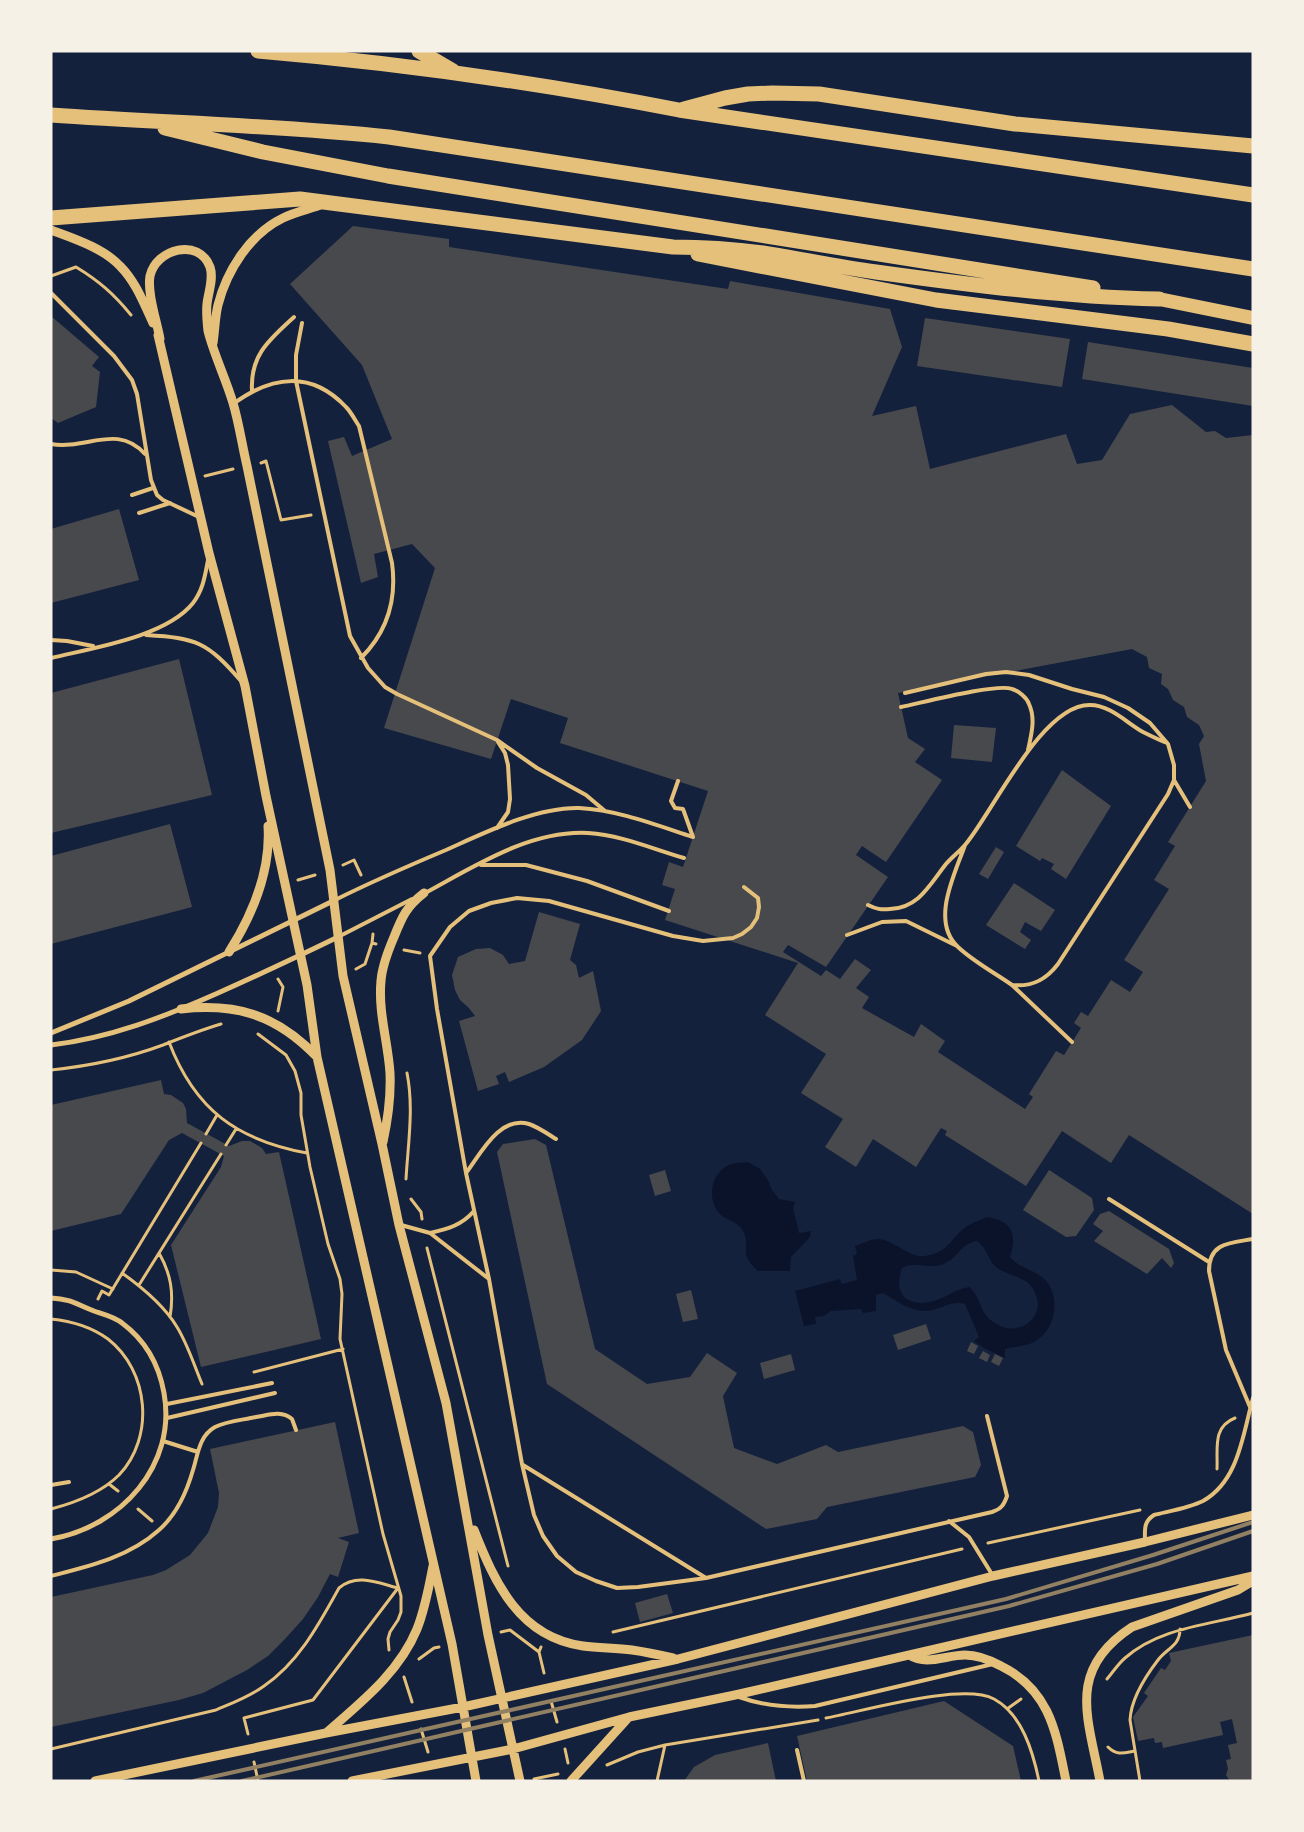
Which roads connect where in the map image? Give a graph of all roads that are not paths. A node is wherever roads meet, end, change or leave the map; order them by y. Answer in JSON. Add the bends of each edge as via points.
{"nodes":[{"id":1,"x":258,"y":51,"type":"edge"},
{"id":2,"x":419,"y":51,"type":"edge"},
{"id":3,"x":456,"y":73,"type":"junction"},
{"id":4,"x":679,"y":110,"type":"junction"},
{"id":5,"x":51,"y":115,"type":"edge"},
{"id":6,"x":139,"y":121,"type":"junction"},
{"id":7,"x":1253,"y":139,"type":"edge"},
{"id":8,"x":1233,"y":144,"type":"junction"},
{"id":9,"x":1253,"y":146,"type":"edge"},
{"id":10,"x":1253,"y":195,"type":"edge"},
{"id":11,"x":332,"y":202,"type":"junction"},
{"id":12,"x":51,"y":218,"type":"edge"},
{"id":13,"x":51,"y":230,"type":"edge"},
{"id":14,"x":673,"y":246,"type":"junction"},
{"id":15,"x":1253,"y":269,"type":"edge"},
{"id":16,"x":51,"y":293,"type":"edge"},
{"id":17,"x":1158,"y":299,"type":"junction"},
{"id":18,"x":294,"y":318,"type":"dead end"},
{"id":19,"x":1253,"y":318,"type":"edge"},
{"id":20,"x":302,"y":323,"type":"dead end"},
{"id":21,"x":160,"y":339,"type":"junction"},
{"id":22,"x":1253,"y":344,"type":"edge"},
{"id":23,"x":213,"y":346,"type":"junction"},
{"id":24,"x":296,"y":381,"type":"junction"},
{"id":25,"x":252,"y":391,"type":"junction"},
{"id":26,"x":233,"y":404,"type":"junction"},
{"id":27,"x":51,"y":444,"type":"edge"},
{"id":28,"x":146,"y":454,"type":"junction"},
{"id":29,"x":153,"y":488,"type":"junction"},
{"id":30,"x":132,"y":495,"type":"dead end"},
{"id":31,"x":170,"y":503,"type":"junction"},
{"id":32,"x":139,"y":513,"type":"dead end"},
{"id":33,"x":202,"y":518,"type":"junction"},
{"id":34,"x":210,"y":552,"type":"junction"},
{"id":35,"x":144,"y":634,"type":"junction"},
{"id":36,"x":51,"y":640,"type":"edge"},
{"id":37,"x":95,"y":647,"type":"junction"},
{"id":38,"x":51,"y":658,"type":"edge"},
{"id":39,"x":361,"y":658,"type":"junction"},
{"id":40,"x":245,"y":686,"type":"junction"},
{"id":41,"x":905,"y":693,"type":"dead end"},
{"id":42,"x":901,"y":708,"type":"dead end"},
{"id":43,"x":497,"y":740,"type":"junction"},
{"id":44,"x":1168,"y":744,"type":"junction"},
{"id":45,"x":1028,"y":750,"type":"junction"},
{"id":46,"x":1174,"y":780,"type":"junction"},
{"id":47,"x":678,"y":781,"type":"dead end"},
{"id":48,"x":266,"y":796,"type":"junction"},
{"id":49,"x":1190,"y":808,"type":"dead end"},
{"id":50,"x":605,"y":811,"type":"junction"},
{"id":51,"x":497,"y":828,"type":"junction"},
{"id":52,"x":965,"y":845,"type":"junction"},
{"id":53,"x":684,"y":858,"type":"dead end"},
{"id":54,"x":476,"y":865,"type":"junction"},
{"id":55,"x":744,"y":887,"type":"dead end"},
{"id":56,"x":424,"y":894,"type":"junction"},
{"id":57,"x":333,"y":901,"type":"junction"},
{"id":58,"x":868,"y":905,"type":"dead end"},
{"id":59,"x":669,"y":912,"type":"dead end"},
{"id":60,"x":293,"y":921,"type":"junction"},
{"id":61,"x":847,"y":935,"type":"dead end"},
{"id":62,"x":338,"y":937,"type":"junction"},
{"id":63,"x":957,"y":946,"type":"junction"},
{"id":64,"x":229,"y":952,"type":"junction"},
{"id":65,"x":300,"y":956,"type":"junction"},
{"id":66,"x":1012,"y":985,"type":"junction"},
{"id":67,"x":181,"y":1009,"type":"junction"},
{"id":68,"x":51,"y":1033,"type":"edge"},
{"id":69,"x":1072,"y":1042,"type":"dead end"},
{"id":70,"x":51,"y":1045,"type":"edge"},
{"id":71,"x":317,"y":1057,"type":"junction"},
{"id":72,"x":556,"y":1139,"type":"dead end"},
{"id":73,"x":382,"y":1144,"type":"junction"},
{"id":74,"x":466,"y":1173,"type":"junction"},
{"id":75,"x":1109,"y":1199,"type":"dead end"},
{"id":76,"x":474,"y":1210,"type":"junction"},
{"id":77,"x":399,"y":1225,"type":"junction"},
{"id":78,"x":430,"y":1233,"type":"junction"},
{"id":79,"x":1253,"y":1239,"type":"edge"},
{"id":80,"x":1209,"y":1262,"type":"junction"},
{"id":81,"x":489,"y":1279,"type":"junction"},
{"id":82,"x":51,"y":1298,"type":"edge"},
{"id":83,"x":272,"y":1383,"type":"dead end"},
{"id":84,"x":275,"y":1394,"type":"dead end"},
{"id":85,"x":1253,"y":1398,"type":"edge"},
{"id":86,"x":166,"y":1404,"type":"junction"},
{"id":87,"x":1250,"y":1406,"type":"junction"},
{"id":88,"x":987,"y":1416,"type":"dead end"},
{"id":89,"x":167,"y":1418,"type":"junction"},
{"id":90,"x":296,"y":1430,"type":"dead end"},
{"id":91,"x":163,"y":1441,"type":"junction"},
{"id":92,"x":198,"y":1452,"type":"junction"},
{"id":93,"x":522,"y":1464,"type":"junction"},
{"id":94,"x":68,"y":1482,"type":"dead end"},
{"id":95,"x":51,"y":1485,"type":"edge"},
{"id":96,"x":467,"y":1512,"type":"junction"},
{"id":97,"x":1253,"y":1516,"type":"edge"},
{"id":98,"x":949,"y":1521,"type":"junction"},
{"id":99,"x":51,"y":1539,"type":"edge"},
{"id":100,"x":1145,"y":1542,"type":"junction"},
{"id":101,"x":434,"y":1563,"type":"junction"},
{"id":102,"x":51,"y":1576,"type":"edge"},
{"id":103,"x":993,"y":1576,"type":"junction"},
{"id":104,"x":1253,"y":1576,"type":"edge"},
{"id":105,"x":706,"y":1578,"type":"junction"},
{"id":106,"x":1253,"y":1581,"type":"edge"},
{"id":107,"x":909,"y":1655,"type":"junction"},
{"id":108,"x":678,"y":1659,"type":"junction"},
{"id":109,"x":997,"y":1664,"type":"junction"},
{"id":110,"x":735,"y":1695,"type":"junction"},
{"id":111,"x":502,"y":1698,"type":"junction"},
{"id":112,"x":463,"y":1707,"type":"junction"},
{"id":113,"x":629,"y":1717,"type":"junction"},
{"id":114,"x":326,"y":1733,"type":"junction"},
{"id":115,"x":513,"y":1749,"type":"junction"},
{"id":116,"x":797,"y":1750,"type":"dead end"},
{"id":117,"x":471,"y":1758,"type":"junction"},
{"id":118,"x":571,"y":1777,"type":"edge"},
{"id":119,"x":95,"y":1781,"type":"edge"},
{"id":120,"x":352,"y":1781,"type":"edge"},
{"id":121,"x":476,"y":1781,"type":"edge"},
{"id":122,"x":520,"y":1781,"type":"edge"},
{"id":123,"x":804,"y":1781,"type":"edge"},
{"id":124,"x":1066,"y":1781,"type":"edge"},
{"id":125,"x":1100,"y":1781,"type":"edge"}],
"edges":[{"from":1,"to":3,"type":"highway"},
{"from":2,"to":3,"type":"highway"},
{"from":3,"to":4,"type":"highway"},
{"from":4,"to":8,"type":"highway","via":[[748,94],[811,93],[1015,124]]},
{"from":4,"to":10,"type":"highway"},
{"from":5,"to":6,"type":"highway"},
{"from":6,"to":15,"type":"highway","via":[[264,126],[406,139]]},
{"from":6,"to":17,"type":"highway","via":[[219,142],[370,173]]},
{"from":7,"to":8,"type":"highway"},
{"from":8,"to":9,"type":"highway"},
{"from":11,"to":12,"type":"highway","via":[[300,198]]},
{"from":11,"to":14,"type":"highway"},
{"from":11,"to":23,"type":"street","via":[[283,218],[251,241],[226,281],[218,306]]},
{"from":13,"to":21,"type":"street","via":[[87,244],[120,265],[143,301]]},
{"from":14,"to":17,"type":"highway","via":[[762,253],[1010,290]]},
{"from":14,"to":22,"type":"highway","via":[[724,260],[929,298],[1168,329]]},
{"from":16,"to":28,"type":"lane","via":[[114,356],[132,380]]},
{"from":17,"to":19,"type":"highway"},
{"from":18,"to":25,"type":"lane","via":[[260,351],[251,377]]},
{"from":20,"to":24,"type":"lane","via":[[296,355]]},
{"from":21,"to":23,"type":"street","via":[[150,288],[152,269],[165,254],[186,249],[203,256],[210,267],[206,318]]},
{"from":21,"to":33,"type":"street"},
{"from":23,"to":26,"type":"street"},
{"from":24,"to":25,"type":"lane","via":[[278,381]]},
{"from":24,"to":39,"type":"lane","via":[[350,636]]},
{"from":24,"to":39,"type":"lane","via":[[312,383],[331,393],[347,408],[365,447],[394,579],[386,624]]},
{"from":25,"to":26,"type":"lane"},
{"from":26,"to":57,"type":"street","via":[[328,860]]},
{"from":27,"to":28,"type":"lane","via":[[121,438],[137,445]]},
{"from":28,"to":29,"type":"lane"},
{"from":29,"to":30,"type":"lane"},
{"from":29,"to":31,"type":"lane","via":[[157,495]]},
{"from":31,"to":32,"type":"lane"},
{"from":31,"to":33,"type":"lane"},
{"from":33,"to":34,"type":"street"},
{"from":34,"to":35,"type":"lane","via":[[205,579],[192,604],[183,614]]},
{"from":34,"to":40,"type":"street"},
{"from":35,"to":37,"type":"lane"},
{"from":35,"to":40,"type":"lane","via":[[193,641],[210,649]]},
{"from":36,"to":37,"type":"lane"},
{"from":37,"to":38,"type":"lane"},
{"from":39,"to":43,"type":"lane","via":[[385,687]]},
{"from":40,"to":48,"type":"street"},
{"from":41,"to":44,"type":"lane","via":[[986,674],[1029,675],[1116,702],[1150,723]]},
{"from":42,"to":45,"type":"lane","via":[[957,695],[1012,688],[1029,702],[1032,713]]},
{"from":43,"to":50,"type":"lane","via":[[537,768],[586,795]]},
{"from":43,"to":51,"type":"lane","via":[[507,759],[510,799],[508,812]]},
{"from":44,"to":45,"type":"lane","via":[[1142,732],[1107,709],[1091,705],[1066,711]]},
{"from":44,"to":46,"type":"lane"},
{"from":45,"to":52,"type":"lane"},
{"from":46,"to":49,"type":"lane"},
{"from":46,"to":66,"type":"lane","via":[[1052,971],[1039,982]]},
{"from":47,"to":50,"type":"lane","via":[[671,801],[674,808],[683,809],[693,838]]},
{"from":48,"to":60,"type":"street"},
{"from":48,"to":64,"type":"street","via":[[269,840],[260,890],[249,919]]},
{"from":50,"to":51,"type":"lane","via":[[577,808],[539,813]]},
{"from":51,"to":57,"type":"lane"},
{"from":52,"to":58,"type":"lane","via":[[910,906],[876,909]]},
{"from":52,"to":63,"type":"lane","via":[[945,907],[946,921]]},
{"from":53,"to":54,"type":"lane","via":[[618,838],[588,833],[556,835]]},
{"from":54,"to":56,"type":"lane"},
{"from":54,"to":59,"type":"lane","via":[[526,865],[587,881]]},
{"from":55,"to":74,"type":"lane","via":[[758,898],[757,918],[751,927],[733,938],[703,941],[673,936],[534,898],[517,898],[469,911],[450,927],[430,956]]},
{"from":56,"to":62,"type":"lane"},
{"from":56,"to":73,"type":"street","via":[[411,903],[404,914],[381,981],[390,1072],[390,1098]]},
{"from":57,"to":60,"type":"street"},
{"from":57,"to":62,"type":"street"},
{"from":60,"to":64,"type":"street"},
{"from":60,"to":65,"type":"street"},
{"from":61,"to":63,"type":"lane","via":[[882,922],[906,921]]},
{"from":62,"to":65,"type":"street"},
{"from":62,"to":73,"type":"street","via":[[343,976]]},
{"from":63,"to":66,"type":"lane"},
{"from":64,"to":68,"type":"street","via":[[129,1001]]},
{"from":65,"to":67,"type":"street"},
{"from":65,"to":71,"type":"street"},
{"from":66,"to":69,"type":"lane"},
{"from":67,"to":70,"type":"street","via":[[87,1040]]},
{"from":67,"to":71,"type":"street","via":[[229,1008],[253,1014],[291,1033]]},
{"from":71,"to":101,"type":"street"},
{"from":72,"to":74,"type":"lane","via":[[528,1124],[508,1125],[487,1144]]},
{"from":73,"to":77,"type":"street"},
{"from":74,"to":76,"type":"lane"},
{"from":75,"to":80,"type":"lane"},
{"from":76,"to":78,"type":"lane","via":[[457,1225]]},
{"from":76,"to":81,"type":"lane"},
{"from":77,"to":78,"type":"lane"},
{"from":77,"to":96,"type":"street","via":[[446,1402]]},
{"from":78,"to":81,"type":"lane"},
{"from":79,"to":80,"type":"lane","via":[[1218,1248]]},
{"from":80,"to":87,"type":"lane","via":[[1226,1350]]},
{"from":81,"to":93,"type":"lane"},
{"from":82,"to":86,"type":"street","via":[[68,1299],[121,1321],[142,1341],[154,1361]]},
{"from":83,"to":86,"type":"lane"},
{"from":84,"to":89,"type":"lane"},
{"from":85,"to":87,"type":"lane"},
{"from":86,"to":89,"type":"street"},
{"from":87,"to":100,"type":"lane","via":[[1234,1464],[1222,1485],[1192,1505],[1154,1515],[1145,1524]]},
{"from":88,"to":98,"type":"lane","via":[[1007,1496],[1005,1504],[999,1510]]},
{"from":89,"to":91,"type":"street"},
{"from":90,"to":92,"type":"lane","via":[[292,1419],[282,1414],[229,1423],[208,1433],[202,1439]]},
{"from":91,"to":92,"type":"lane"},
{"from":91,"to":99,"type":"street","via":[[155,1466],[129,1501],[94,1525]]},
{"from":92,"to":102,"type":"lane","via":[[175,1511],[161,1528],[121,1555]]},
{"from":93,"to":105,"type":"lane"},
{"from":93,"to":105,"type":"lane","via":[[534,1515],[543,1536],[557,1556],[576,1572],[617,1588]]},
{"from":94,"to":95,"type":"lane"},
{"from":96,"to":108,"type":"street","via":[[487,1564],[501,1591],[520,1616],[546,1634],[582,1646],[632,1650]]},
{"from":96,"to":111,"type":"street"},
{"from":97,"to":100,"type":"street"},
{"from":98,"to":103,"type":"lane","via":[[962,1530],[975,1546]]},
{"from":98,"to":105,"type":"lane"},
{"from":100,"to":103,"type":"street"},
{"from":101,"to":112,"type":"street"},
{"from":101,"to":114,"type":"street","via":[[417,1630],[398,1663],[380,1684]]},
{"from":103,"to":108,"type":"street"},
{"from":104,"to":107,"type":"street"},
{"from":106,"to":125,"type":"street","via":[[1238,1590],[1132,1627],[1106,1648],[1090,1676],[1086,1692]]},
{"from":107,"to":109,"type":"street","via":[[928,1660],[975,1656]]},
{"from":107,"to":110,"type":"street"},
{"from":108,"to":111,"type":"street"},
{"from":109,"to":110,"type":"lane","via":[[815,1706],[774,1706]]},
{"from":109,"to":124,"type":"street","via":[[1023,1679],[1047,1709],[1056,1731]]},
{"from":110,"to":113,"type":"street"},
{"from":111,"to":112,"type":"street"},
{"from":111,"to":115,"type":"street"},
{"from":112,"to":114,"type":"street"},
{"from":112,"to":117,"type":"street"},
{"from":113,"to":115,"type":"street"},
{"from":113,"to":118,"type":"street"},
{"from":114,"to":119,"type":"street"},
{"from":115,"to":117,"type":"street"},
{"from":115,"to":122,"type":"street"},
{"from":116,"to":123,"type":"lane"},
{"from":117,"to":120,"type":"street"},
{"from":117,"to":121,"type":"street"}]}
